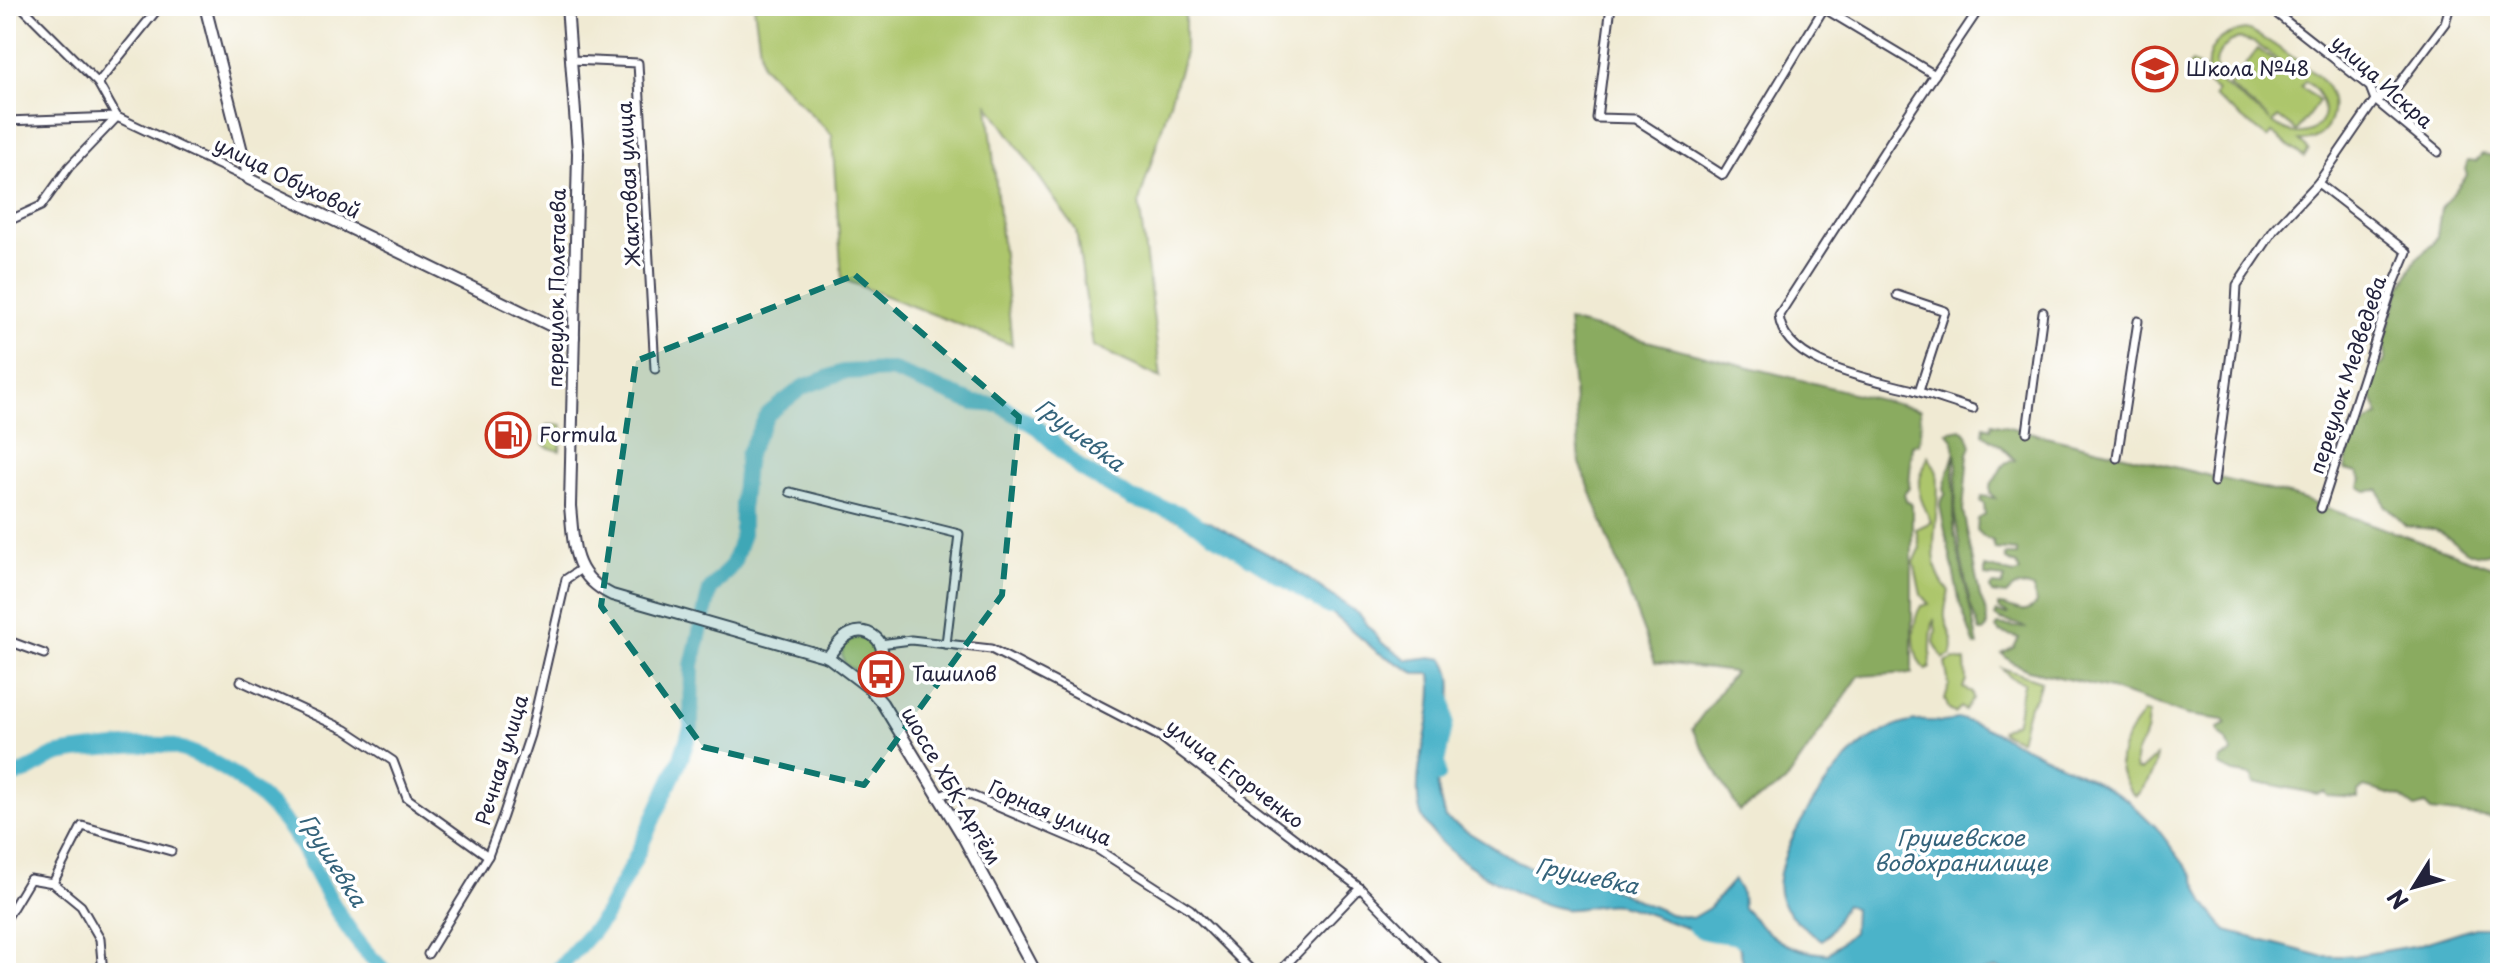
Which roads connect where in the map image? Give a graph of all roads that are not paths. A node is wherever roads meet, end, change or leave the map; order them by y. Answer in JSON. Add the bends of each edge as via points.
{"nodes":[{"id":1,"x":21,"y":6,"type":"edge"},
{"id":2,"x":160,"y":6,"type":"edge"},
{"id":3,"x":205,"y":6,"type":"edge"},
{"id":4,"x":567,"y":6,"type":"edge"},
{"id":5,"x":1611,"y":6,"type":"edge"},
{"id":6,"x":1981,"y":6,"type":"edge"},
{"id":7,"x":2267,"y":6,"type":"edge"},
{"id":8,"x":2450,"y":6,"type":"edge"},
{"id":9,"x":1822,"y":7,"type":"edge"},
{"id":10,"x":571,"y":60,"type":"junction"},
{"id":11,"x":1935,"y":75,"type":"junction"},
{"id":12,"x":98,"y":83,"type":"junction"},
{"id":13,"x":2375,"y":100,"type":"junction"},
{"id":14,"x":117,"y":117,"type":"junction"},
{"id":15,"x":6,"y":121,"type":"edge"},
{"id":16,"x":2438,"y":152,"type":"dead end"},
{"id":17,"x":249,"y":179,"type":"junction"},
{"id":18,"x":2318,"y":183,"type":"junction"},
{"id":19,"x":6,"y":222,"type":"edge"},
{"id":20,"x":1897,"y":295,"type":"dead end"},
{"id":21,"x":2043,"y":312,"type":"dead end"},
{"id":22,"x":2138,"y":321,"type":"dead end"},
{"id":23,"x":574,"y":337,"type":"junction"},
{"id":24,"x":655,"y":369,"type":"dead end"},
{"id":25,"x":1919,"y":391,"type":"junction"},
{"id":26,"x":1973,"y":409,"type":"dead end"},
{"id":27,"x":2027,"y":432,"type":"dead end"},
{"id":28,"x":2117,"y":458,"type":"dead end"},
{"id":29,"x":2214,"y":482,"type":"dead end"},
{"id":30,"x":790,"y":492,"type":"dead end"},
{"id":31,"x":2321,"y":508,"type":"dead end"},
{"id":32,"x":581,"y":569,"type":"junction"},
{"id":33,"x":6,"y":640,"type":"edge"},
{"id":34,"x":880,"y":644,"type":"junction"},
{"id":35,"x":946,"y":644,"type":"junction"},
{"id":36,"x":44,"y":654,"type":"dead end"},
{"id":37,"x":828,"y":657,"type":"junction"},
{"id":38,"x":241,"y":681,"type":"dead end"},
{"id":39,"x":869,"y":688,"type":"junction"},
{"id":40,"x":937,"y":797,"type":"junction"},
{"id":41,"x":171,"y":851,"type":"dead end"},
{"id":42,"x":488,"y":856,"type":"junction"},
{"id":43,"x":53,"y":883,"type":"junction"},
{"id":44,"x":1360,"y":888,"type":"junction"},
{"id":45,"x":6,"y":919,"type":"edge"},
{"id":46,"x":428,"y":954,"type":"dead end"},
{"id":47,"x":103,"y":973,"type":"edge"},
{"id":48,"x":1036,"y":973,"type":"edge"},
{"id":49,"x":1254,"y":973,"type":"edge"},
{"id":50,"x":1278,"y":973,"type":"edge"},
{"id":51,"x":1444,"y":973,"type":"edge"}],
"edges":[{"from":1,"to":12,"type":"street"},
{"from":2,"to":12,"type":"street"},
{"from":3,"to":17,"type":"main road"},
{"from":4,"to":10,"type":"main road","name":"переулок Полетаева"},
{"from":5,"to":9,"type":"street","via":[[1597,118],[1635,119],[1723,175]]},
{"from":6,"to":11,"type":"street"},
{"from":7,"to":13,"type":"street","name":"улица Искра","via":[[2370,87]]},
{"from":8,"to":13,"type":"street","via":[[2445,23],[2393,92]]},
{"from":9,"to":11,"type":"street"},
{"from":10,"to":23,"type":"main road","name":"переулок Полетаева","via":[[578,153]]},
{"from":10,"to":24,"type":"street","name":"Жактовая улица","via":[[638,63]]},
{"from":11,"to":25,"type":"street","via":[[1779,315],[1780,329],[1791,342],[1825,366]]},
{"from":12,"to":14,"type":"street"},
{"from":13,"to":16,"type":"street","name":"улица Искра"},
{"from":13,"to":18,"type":"street"},
{"from":14,"to":15,"type":"street"},
{"from":14,"to":17,"type":"street","name":"улица Обуховой"},
{"from":14,"to":19,"type":"street","via":[[69,167],[41,206]]},
{"from":17,"to":23,"type":"main road","name":"улица Обуховой"},
{"from":18,"to":29,"type":"street","via":[[2274,230],[2237,285]]},
{"from":18,"to":31,"type":"street","name":"переулок Медведева","via":[[2407,252]]},
{"from":20,"to":25,"type":"street","via":[[1945,311]]},
{"from":21,"to":27,"type":"street"},
{"from":22,"to":28,"type":"street"},
{"from":23,"to":32,"type":"main road","name":"переулок Полетаева","via":[[570,506]]},
{"from":25,"to":26,"type":"street"},
{"from":30,"to":35,"type":"street","via":[[959,534]]},
{"from":32,"to":37,"type":"main road","name":"шоссе ХБК-Артём","via":[[597,588],[612,595]]},
{"from":32,"to":42,"type":"street","name":"Речная улица","via":[[566,579],[530,735]]},
{"from":33,"to":36,"type":"street"},
{"from":34,"to":35,"type":"street","name":"улица Егорченко"},
{"from":34,"to":37,"type":"main road","via":[[870,634],[855,632]]},
{"from":34,"to":39,"type":"main road","via":[[882,661]]},
{"from":35,"to":44,"type":"street","name":"улица Егорченко","via":[[991,649],[1161,737]]},
{"from":37,"to":39,"type":"main road","name":"шоссе ХБК-Артём"},
{"from":38,"to":42,"type":"street","via":[[346,730],[393,761],[407,798]]},
{"from":39,"to":40,"type":"main road","name":"шоссе ХБК-Артём"},
{"from":40,"to":48,"type":"main road","name":"шоссе ХБК-Артём"},
{"from":40,"to":49,"type":"street","name":"Горная улица","via":[[953,791],[968,794],[1097,849],[1190,909]]},
{"from":41,"to":43,"type":"street","via":[[82,826]]},
{"from":42,"to":46,"type":"street","name":"Речная улица"},
{"from":43,"to":45,"type":"street","via":[[30,879]]},
{"from":43,"to":47,"type":"street","via":[[81,906],[100,939]]},
{"from":44,"to":50,"type":"street"},
{"from":44,"to":51,"type":"street","name":"улица Егорченко"}]}
